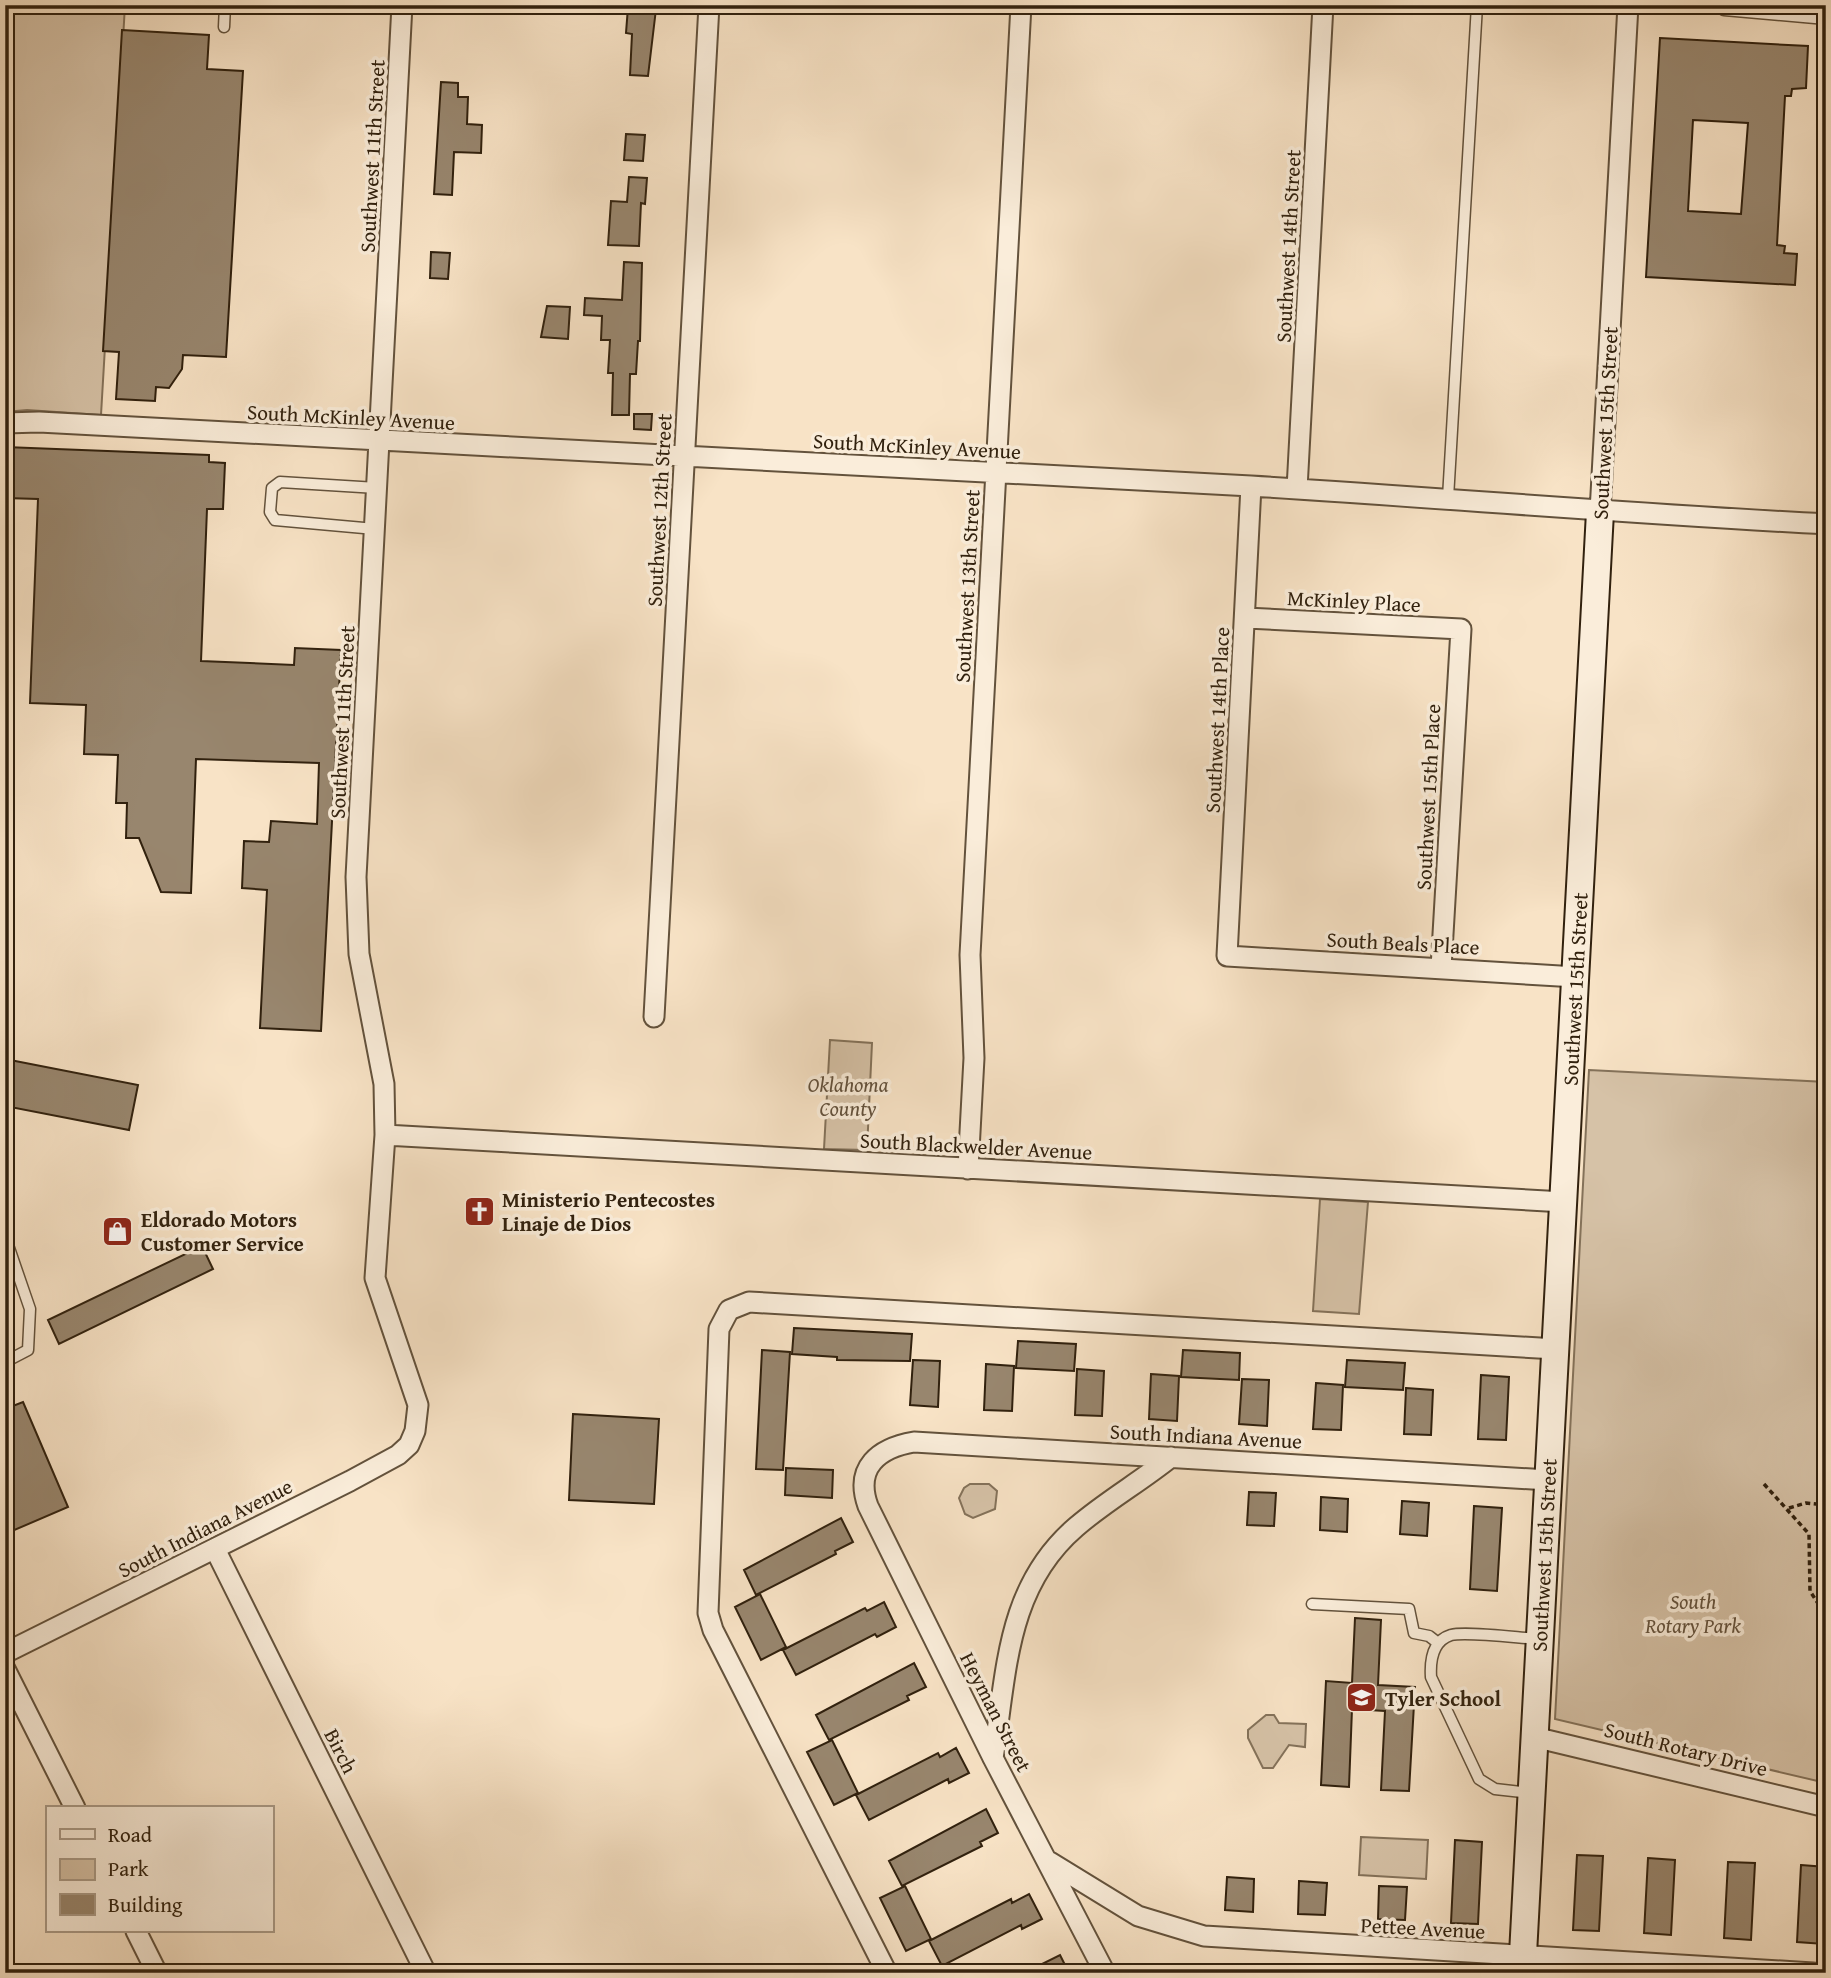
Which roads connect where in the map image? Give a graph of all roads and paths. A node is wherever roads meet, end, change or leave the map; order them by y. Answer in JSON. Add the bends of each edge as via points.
{"nodes":[{"id":1,"x":225,"y":5,"type":"edge"},
{"id":2,"x":402,"y":5,"type":"edge"},
{"id":3,"x":709,"y":5,"type":"edge"},
{"id":4,"x":1021,"y":5,"type":"edge"},
{"id":5,"x":1324,"y":5,"type":"edge"},
{"id":6,"x":1477,"y":5,"type":"edge"},
{"id":7,"x":1628,"y":5,"type":"edge"},
{"id":8,"x":1723,"y":5,"type":"edge"},
{"id":9,"x":1826,"y":19,"type":"edge"},
{"id":10,"x":224,"y":27,"type":"dead end"},
{"id":11,"x":5,"y":423,"type":"edge"},
{"id":12,"x":381,"y":442,"type":"junction"},
{"id":13,"x":685,"y":457,"type":"junction"},
{"id":14,"x":996,"y":474,"type":"junction"},
{"id":15,"x":1251,"y":486,"type":"junction"},
{"id":16,"x":378,"y":488,"type":"junction"},
{"id":17,"x":1297,"y":489,"type":"junction"},
{"id":18,"x":1448,"y":498,"type":"junction"},
{"id":19,"x":1600,"y":512,"type":"junction"},
{"id":20,"x":1826,"y":524,"type":"edge"},
{"id":21,"x":375,"y":530,"type":"junction"},
{"id":22,"x":1246,"y":618,"type":"junction"},
{"id":23,"x":1461,"y":629,"type":"joint"},
{"id":24,"x":1227,"y":956,"type":"joint"},
{"id":25,"x":1441,"y":968,"type":"junction"},
{"id":26,"x":1576,"y":977,"type":"junction"},
{"id":27,"x":654,"y":1017,"type":"dead end"},
{"id":28,"x":385,"y":1135,"type":"junction"},
{"id":29,"x":968,"y":1169,"type":"junction"},
{"id":30,"x":1564,"y":1202,"type":"junction"},
{"id":31,"x":8,"y":1245,"type":"dead end"},
{"id":32,"x":1556,"y":1349,"type":"junction"},
{"id":33,"x":5,"y":1362,"type":"edge"},
{"id":34,"x":415,"y":1431,"type":"joint"},
{"id":35,"x":1171,"y":1457,"type":"junction"},
{"id":36,"x":869,"y":1467,"type":"joint"},
{"id":37,"x":1548,"y":1480,"type":"junction"},
{"id":38,"x":1764,"y":1484,"type":"dead end"},
{"id":39,"x":1826,"y":1505,"type":"edge"},
{"id":40,"x":1789,"y":1508,"type":"junction"},
{"id":41,"x":215,"y":1549,"type":"junction"},
{"id":42,"x":1312,"y":1604,"type":"dead end"},
{"id":43,"x":1826,"y":1616,"type":"edge"},
{"id":44,"x":1539,"y":1639,"type":"junction"},
{"id":45,"x":1438,"y":1643,"type":"junction"},
{"id":46,"x":5,"y":1653,"type":"edge"},
{"id":47,"x":5,"y":1669,"type":"edge"},
{"id":48,"x":1534,"y":1737,"type":"junction"},
{"id":49,"x":993,"y":1758,"type":"junction"},
{"id":50,"x":1531,"y":1793,"type":"junction"},
{"id":51,"x":74,"y":1806,"type":"edge"},
{"id":52,"x":1826,"y":1807,"type":"edge"},
{"id":53,"x":1049,"y":1861,"type":"junction"},
{"id":54,"x":136,"y":1932,"type":"edge"},
{"id":55,"x":1522,"y":1964,"type":"edge"},
{"id":56,"x":157,"y":1973,"type":"edge"},
{"id":57,"x":426,"y":1973,"type":"edge"},
{"id":58,"x":887,"y":1973,"type":"edge"},
{"id":59,"x":1105,"y":1973,"type":"edge"},
{"id":60,"x":1813,"y":1973,"type":"edge"}],
"edges":[{"from":1,"to":10,"type":"lane"},
{"from":2,"to":12,"type":"street","name":"Southwest 11th Street"},
{"from":3,"to":13,"type":"street","name":"Southwest 12th Street"},
{"from":4,"to":14,"type":"street","name":"Southwest 13th Street"},
{"from":5,"to":17,"type":"street","name":"Southwest 14th Street"},
{"from":6,"to":18,"type":"lane"},
{"from":7,"to":19,"type":"street","name":"Southwest 15th Street"},
{"from":8,"to":9,"type":"lane","via":[[1724,10]]},
{"from":11,"to":12,"type":"street","name":"South McKinley Avenue"},
{"from":12,"to":13,"type":"street","name":"South McKinley Avenue"},
{"from":12,"to":16,"type":"street","name":"Southwest 11th Street"},
{"from":13,"to":14,"type":"street","name":"South McKinley Avenue"},
{"from":13,"to":27,"type":"street","name":"Southwest 12th Street"},
{"from":14,"to":15,"type":"street","name":"South McKinley Avenue"},
{"from":14,"to":29,"type":"street","name":"Southwest 13th Street","via":[[970,955],[974,1058]]},
{"from":15,"to":17,"type":"street","name":"South McKinley Avenue"},
{"from":15,"to":22,"type":"street","name":"Southwest 14th Place"},
{"from":16,"to":21,"type":"street","name":"Southwest 11th Street"},
{"from":16,"to":21,"type":"lane","via":[[280,482],[272,488],[270,512],[275,520]]},
{"from":17,"to":18,"type":"street","name":"South McKinley Avenue"},
{"from":18,"to":19,"type":"street","name":"South McKinley Avenue"},
{"from":19,"to":20,"type":"street","name":"South McKinley Avenue"},
{"from":19,"to":26,"type":"street","name":"Southwest 15th Street"},
{"from":21,"to":28,"type":"street","name":"Southwest 11th Street","via":[[356,877],[359,954],[384,1084]]},
{"from":22,"to":23,"type":"street","name":"McKinley Place"},
{"from":22,"to":24,"type":"street","name":"Southwest 14th Place"},
{"from":23,"to":25,"type":"street","name":"Southwest 15th Place"},
{"from":24,"to":25,"type":"street","name":"South Beals Place"},
{"from":25,"to":26,"type":"street","name":"South Beals Place"},
{"from":26,"to":30,"type":"street","name":"Southwest 15th Street"},
{"from":28,"to":29,"type":"street","name":"South Blackwelder Avenue"},
{"from":28,"to":34,"type":"street","name":"Southwest 11th Street","via":[[375,1278],[418,1405]]},
{"from":29,"to":30,"type":"street","name":"South Blackwelder Avenue"},
{"from":30,"to":32,"type":"street","name":"Southwest 15th Street"},
{"from":31,"to":33,"type":"lane","via":[[30,1309],[28,1350]]},
{"from":32,"to":37,"type":"street","name":"Southwest 15th Street"},
{"from":32,"to":58,"type":"street","via":[[749,1302],[729,1310],[719,1329],[708,1613]]},
{"from":34,"to":41,"type":"street","name":"South Indiana Avenue","via":[[398,1455]]},
{"from":35,"to":36,"type":"street","name":"South Indiana Avenue","via":[[914,1442],[885,1450]]},
{"from":35,"to":37,"type":"street","name":"South Indiana Avenue"},
{"from":35,"to":49,"type":"street","via":[[1074,1529],[1042,1566],[1007,1649]]},
{"from":36,"to":49,"type":"street","name":"Heyman Street","via":[[864,1489],[868,1506]]},
{"from":37,"to":44,"type":"street","name":"Southwest 15th Street"},
{"from":38,"to":40,"type":"path"},
{"from":39,"to":40,"type":"path","via":[[1806,1503]]},
{"from":40,"to":43,"type":"path","via":[[1809,1534],[1810,1591]]},
{"from":41,"to":46,"type":"street","name":"South Indiana Avenue"},
{"from":41,"to":57,"type":"street","name":"Birch"},
{"from":42,"to":45,"type":"lane","via":[[1409,1609],[1414,1633]]},
{"from":44,"to":45,"type":"lane","via":[[1451,1635]]},
{"from":44,"to":48,"type":"street","name":"Southwest 15th Street"},
{"from":45,"to":50,"type":"lane","via":[[1431,1676],[1479,1779],[1495,1789]]},
{"from":47,"to":51,"type":"street"},
{"from":48,"to":50,"type":"street","name":"Southwest 15th Street"},
{"from":48,"to":52,"type":"street","name":"South Rotary Drive"},
{"from":49,"to":53,"type":"street","name":"Heyman Street"},
{"from":50,"to":55,"type":"street","name":"Southwest 15th Street"},
{"from":53,"to":55,"type":"street","name":"Pettee Avenue","via":[[1138,1916],[1204,1936]]},
{"from":53,"to":59,"type":"street","name":"Heyman Street"},
{"from":54,"to":56,"type":"street"},
{"from":55,"to":60,"type":"street","name":"Pettee Avenue"}]}
